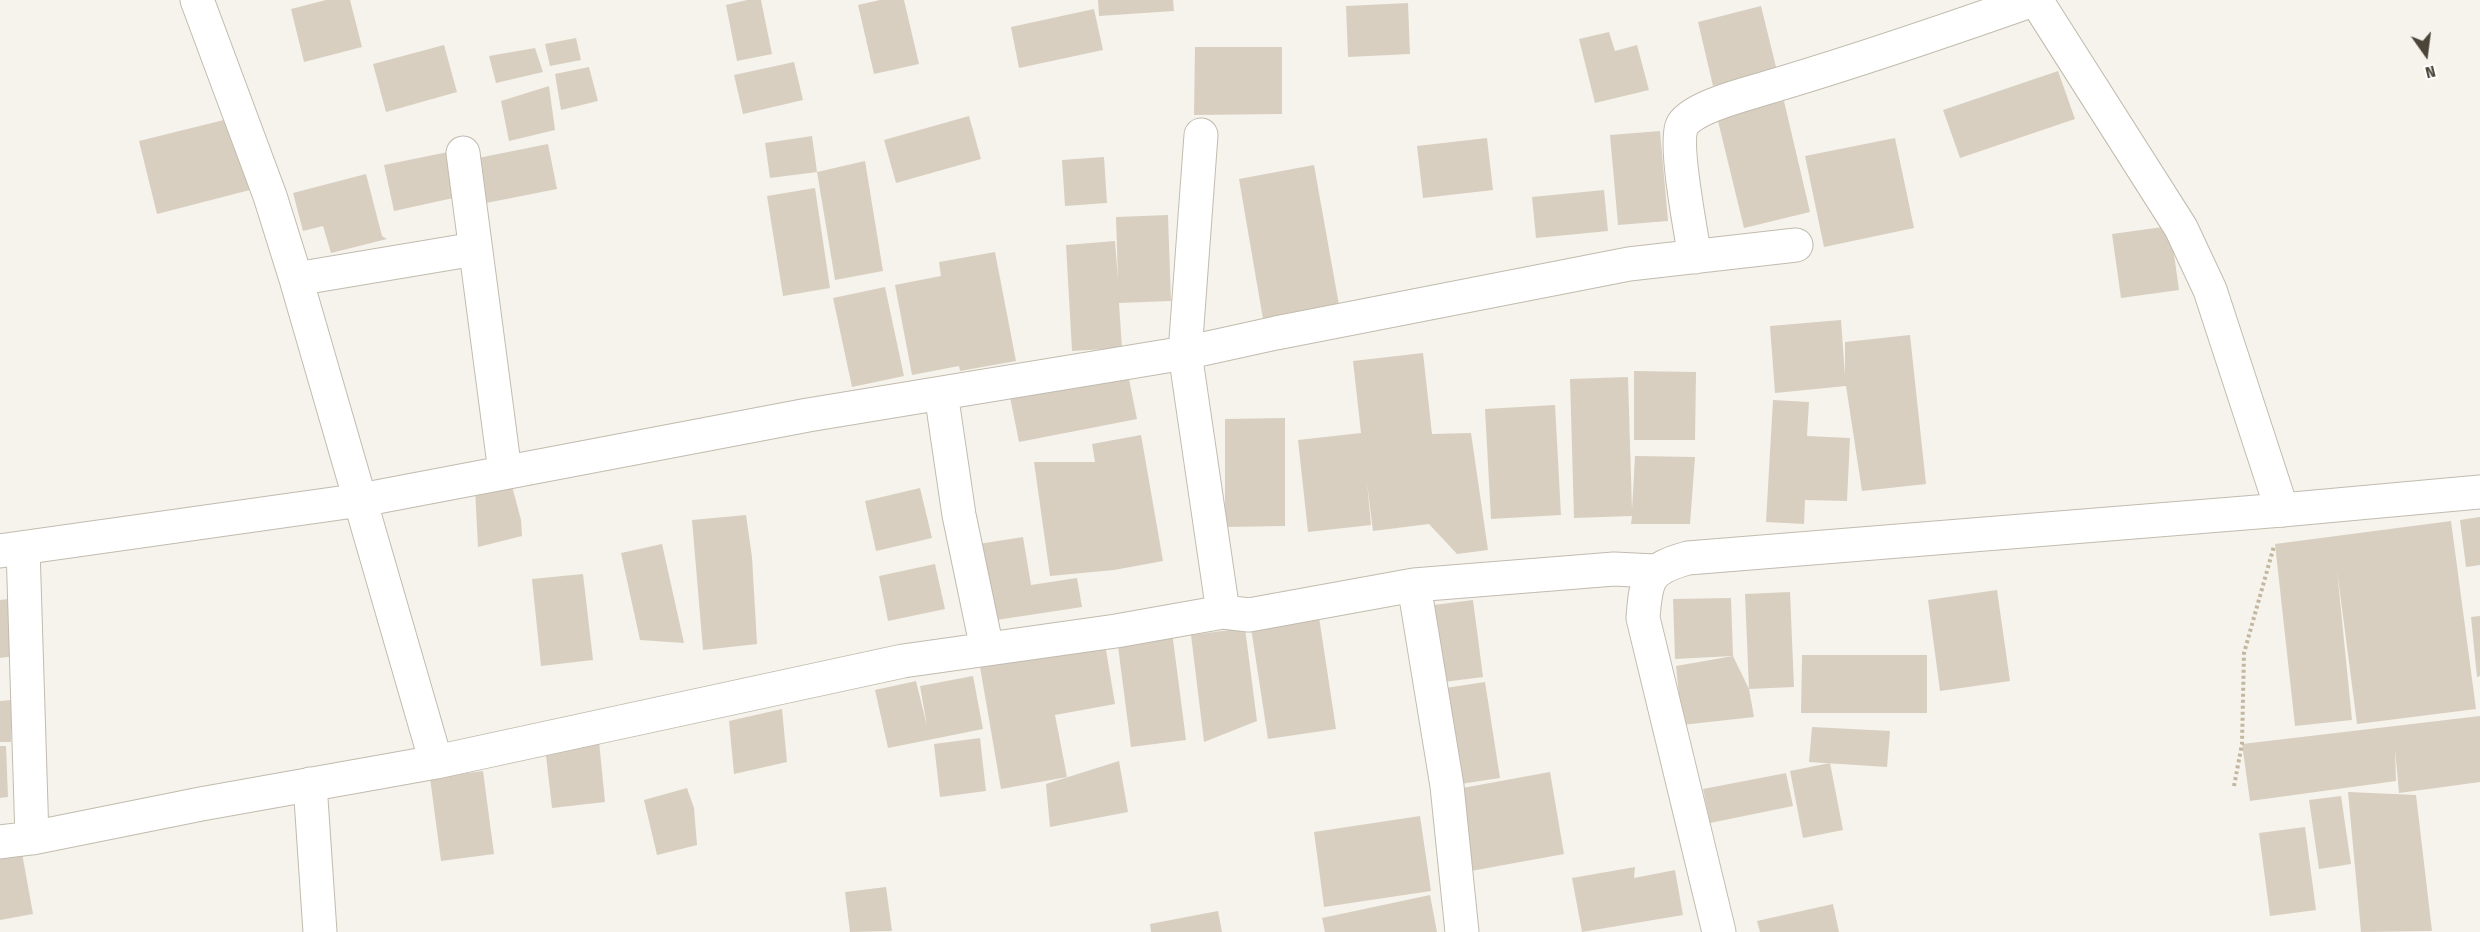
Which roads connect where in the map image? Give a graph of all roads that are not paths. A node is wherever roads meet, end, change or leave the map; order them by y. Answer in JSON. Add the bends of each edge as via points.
{"nodes":[{"id":1,"x":197,"y":0,"type":"edge"},
{"id":2,"x":2035,"y":0,"type":"edge"},
{"id":3,"x":1201,"y":135,"type":"dead end"},
{"id":4,"x":463,"y":153,"type":"dead end"},
{"id":5,"x":1796,"y":246,"type":"dead end"},
{"id":6,"x":475,"y":249,"type":"junction"},
{"id":7,"x":1695,"y":257,"type":"junction"},
{"id":8,"x":296,"y":279,"type":"junction"},
{"id":9,"x":1185,"y":354,"type":"junction"},
{"id":10,"x":941,"y":393,"type":"junction"},
{"id":11,"x":505,"y":472,"type":"junction"},
{"id":12,"x":2480,"y":492,"type":"edge"},
{"id":13,"x":361,"y":500,"type":"junction"},
{"id":14,"x":2282,"y":510,"type":"junction"},
{"id":15,"x":12,"y":549,"type":"edge"},
{"id":16,"x":1655,"y":571,"type":"junction"},
{"id":17,"x":1414,"y":585,"type":"junction"},
{"id":18,"x":1223,"y":612,"type":"junction"},
{"id":19,"x":987,"y":649,"type":"junction"},
{"id":20,"x":436,"y":762,"type":"junction"},
{"id":21,"x":310,"y":784,"type":"junction"},
{"id":22,"x":32,"y":838,"type":"junction"},
{"id":23,"x":0,"y":842,"type":"edge"},
{"id":24,"x":320,"y":932,"type":"edge"},
{"id":25,"x":1462,"y":932,"type":"edge"},
{"id":26,"x":1719,"y":932,"type":"edge"}],
"edges":[{"from":1,"to":8,"type":"street","via":[[270,196]]},
{"from":2,"to":7,"type":"street","via":[[1861,60],[1720,102],[1688,118],[1682,125],[1679,150]]},
{"from":2,"to":14,"type":"street","via":[[2181,228],[2210,290]]},
{"from":3,"to":9,"type":"street"},
{"from":4,"to":6,"type":"street"},
{"from":5,"to":7,"type":"street"},
{"from":6,"to":8,"type":"street"},
{"from":6,"to":11,"type":"street"},
{"from":7,"to":9,"type":"street","via":[[1629,264]]},
{"from":8,"to":13,"type":"street"},
{"from":9,"to":10,"type":"street"},
{"from":9,"to":18,"type":"street"},
{"from":10,"to":11,"type":"street"},
{"from":10,"to":19,"type":"street","via":[[959,514]]},
{"from":11,"to":13,"type":"street"},
{"from":12,"to":14,"type":"street"},
{"from":13,"to":15,"type":"street"},
{"from":13,"to":20,"type":"street"},
{"from":14,"to":16,"type":"street","via":[[1688,558]]},
{"from":15,"to":22,"type":"street"},
{"from":16,"to":17,"type":"street","via":[[1614,569]]},
{"from":16,"to":26,"type":"street","via":[[1645,590],[1643,618]]},
{"from":17,"to":18,"type":"street","via":[[1249,615]]},
{"from":17,"to":25,"type":"street","via":[[1447,786]]},
{"from":18,"to":19,"type":"street"},
{"from":19,"to":20,"type":"street","via":[[903,661]]},
{"from":20,"to":21,"type":"street"},
{"from":21,"to":22,"type":"street"},
{"from":21,"to":24,"type":"street"},
{"from":22,"to":23,"type":"street"}]}
